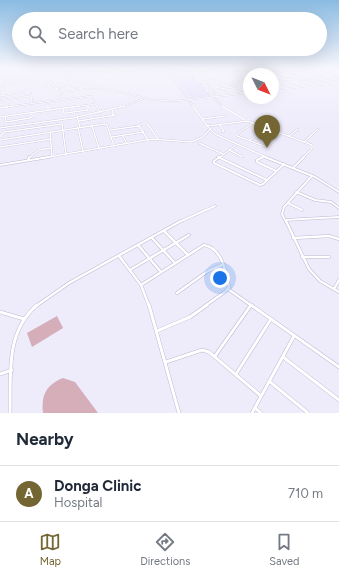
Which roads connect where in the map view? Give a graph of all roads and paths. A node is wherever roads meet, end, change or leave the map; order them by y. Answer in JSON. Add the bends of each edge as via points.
{"nodes":[{"id":1,"x":49,"y":87,"type":"edge"},
{"id":2,"x":60,"y":87,"type":"edge"},
{"id":3,"x":76,"y":87,"type":"edge"},
{"id":4,"x":99,"y":87,"type":"edge"},
{"id":5,"x":180,"y":87,"type":"edge"},
{"id":6,"x":202,"y":87,"type":"edge"},
{"id":7,"x":210,"y":87,"type":"edge"},
{"id":8,"x":227,"y":87,"type":"edge"},
{"id":9,"x":235,"y":87,"type":"edge"},
{"id":10,"x":302,"y":87,"type":"edge"},
{"id":11,"x":223,"y":88,"type":"junction"},
{"id":12,"x":56,"y":89,"type":"junction"},
{"id":13,"x":83,"y":89,"type":"junction"},
{"id":14,"x":106,"y":89,"type":"junction"},
{"id":15,"x":205,"y":90,"type":"junction"},
{"id":16,"x":212,"y":90,"type":"junction"},
{"id":17,"x":238,"y":90,"type":"junction"},
{"id":18,"x":243,"y":90,"type":"edge"},
{"id":19,"x":280,"y":90,"type":"edge"},
{"id":20,"x":0,"y":91,"type":"edge"},
{"id":21,"x":61,"y":92,"type":"junction"},
{"id":22,"x":227,"y":92,"type":"dead end"},
{"id":23,"x":31,"y":93,"type":"dead end"},
{"id":24,"x":215,"y":94,"type":"dead end"},
{"id":25,"x":242,"y":94,"type":"joint"},
{"id":26,"x":0,"y":96,"type":"edge"},
{"id":27,"x":31,"y":96,"type":"junction"},
{"id":28,"x":130,"y":96,"type":"junction"},
{"id":29,"x":24,"y":97,"type":"junction"},
{"id":30,"x":187,"y":97,"type":"junction"},
{"id":31,"x":211,"y":97,"type":"junction"},
{"id":32,"x":143,"y":99,"type":"junction"},
{"id":33,"x":193,"y":99,"type":"junction"},
{"id":34,"x":0,"y":100,"type":"edge"},
{"id":35,"x":62,"y":100,"type":"junction"},
{"id":36,"x":140,"y":100,"type":"junction"},
{"id":37,"x":184,"y":100,"type":"junction"},
{"id":38,"x":189,"y":101,"type":"junction"},
{"id":39,"x":48,"y":102,"type":"junction"},
{"id":40,"x":32,"y":104,"type":"junction"},
{"id":41,"x":96,"y":104,"type":"junction"},
{"id":42,"x":88,"y":105,"type":"junction"},
{"id":43,"x":75,"y":107,"type":"junction"},
{"id":44,"x":0,"y":108,"type":"edge"},
{"id":45,"x":62,"y":109,"type":"junction"},
{"id":46,"x":113,"y":110,"type":"junction"},
{"id":47,"x":48,"y":111,"type":"junction"},
{"id":48,"x":77,"y":112,"type":"junction"},
{"id":49,"x":32,"y":113,"type":"junction"},
{"id":50,"x":100,"y":113,"type":"junction"},
{"id":51,"x":19,"y":115,"type":"junction"},
{"id":52,"x":116,"y":115,"type":"dead end"},
{"id":53,"x":77,"y":116,"type":"junction"},
{"id":54,"x":114,"y":116,"type":"junction"},
{"id":55,"x":225,"y":116,"type":"dead end"},
{"id":56,"x":0,"y":117,"type":"edge"},
{"id":57,"x":5,"y":117,"type":"junction"},
{"id":58,"x":203,"y":119,"type":"junction"},
{"id":59,"x":19,"y":120,"type":"junction"},
{"id":60,"x":248,"y":121,"type":"junction"},
{"id":61,"x":78,"y":122,"type":"junction"},
{"id":62,"x":252,"y":123,"type":"junction"},
{"id":63,"x":219,"y":124,"type":"junction"},
{"id":64,"x":92,"y":126,"type":"junction"},
{"id":65,"x":139,"y":126,"type":"junction"},
{"id":66,"x":207,"y":126,"type":"junction"},
{"id":67,"x":0,"y":128,"type":"edge"},
{"id":68,"x":79,"y":128,"type":"junction"},
{"id":69,"x":267,"y":128,"type":"junction"},
{"id":70,"x":210,"y":129,"type":"junction"},
{"id":71,"x":298,"y":129,"type":"dead end"},
{"id":72,"x":318,"y":129,"type":"dead end"},
{"id":73,"x":64,"y":130,"type":"junction"},
{"id":74,"x":109,"y":130,"type":"junction"},
{"id":75,"x":50,"y":132,"type":"junction"},
{"id":76,"x":144,"y":132,"type":"junction"},
{"id":77,"x":222,"y":132,"type":"dead end"},
{"id":78,"x":281,"y":133,"type":"junction"},
{"id":79,"x":123,"y":136,"type":"junction"},
{"id":80,"x":289,"y":136,"type":"junction"},
{"id":81,"x":112,"y":137,"type":"junction"},
{"id":82,"x":0,"y":139,"type":"edge"},
{"id":83,"x":51,"y":139,"type":"junction"},
{"id":84,"x":148,"y":140,"type":"junction"},
{"id":85,"x":158,"y":140,"type":"junction"},
{"id":86,"x":249,"y":141,"type":"junction"},
{"id":87,"x":304,"y":142,"type":"junction"},
{"id":88,"x":127,"y":144,"type":"junction"},
{"id":89,"x":199,"y":144,"type":"dead end"},
{"id":90,"x":236,"y":144,"type":"junction"},
{"id":91,"x":114,"y":146,"type":"junction"},
{"id":92,"x":0,"y":148,"type":"edge"},
{"id":93,"x":51,"y":148,"type":"junction"},
{"id":94,"x":98,"y":148,"type":"junction"},
{"id":95,"x":229,"y":150,"type":"junction"},
{"id":96,"x":83,"y":151,"type":"junction"},
{"id":97,"x":66,"y":154,"type":"junction"},
{"id":98,"x":223,"y":154,"type":"junction"},
{"id":99,"x":52,"y":156,"type":"junction"},
{"id":100,"x":264,"y":156,"type":"junction"},
{"id":101,"x":218,"y":157,"type":"junction"},
{"id":102,"x":243,"y":157,"type":"dead end"},
{"id":103,"x":28,"y":161,"type":"junction"},
{"id":104,"x":284,"y":164,"type":"junction"},
{"id":105,"x":0,"y":165,"type":"edge"},
{"id":106,"x":293,"y":168,"type":"junction"},
{"id":107,"x":276,"y":171,"type":"junction"},
{"id":108,"x":312,"y":176,"type":"junction"},
{"id":109,"x":267,"y":180,"type":"junction"},
{"id":110,"x":296,"y":192,"type":"junction"},
{"id":111,"x":339,"y":192,"type":"edge"},
{"id":112,"x":288,"y":203,"type":"junction"},
{"id":113,"x":215,"y":206,"type":"dead end"},
{"id":114,"x":339,"y":208,"type":"edge"},
{"id":115,"x":302,"y":210,"type":"dead end"},
{"id":116,"x":339,"y":217,"type":"edge"},
{"id":117,"x":284,"y":220,"type":"junction"},
{"id":118,"x":164,"y":231,"type":"junction"},
{"id":119,"x":189,"y":235,"type":"dead end"},
{"id":120,"x":152,"y":238,"type":"junction"},
{"id":121,"x":293,"y":238,"type":"junction"},
{"id":122,"x":339,"y":239,"type":"edge"},
{"id":123,"x":175,"y":242,"type":"junction"},
{"id":124,"x":138,"y":246,"type":"junction"},
{"id":125,"x":163,"y":250,"type":"junction"},
{"id":126,"x":188,"y":255,"type":"junction"},
{"id":127,"x":119,"y":256,"type":"junction"},
{"id":128,"x":329,"y":257,"type":"dead end"},
{"id":129,"x":149,"y":258,"type":"junction"},
{"id":130,"x":302,"y":258,"type":"junction"},
{"id":131,"x":175,"y":263,"type":"junction"},
{"id":132,"x":222,"y":264,"type":"junction"},
{"id":133,"x":130,"y":270,"type":"junction"},
{"id":134,"x":161,"y":272,"type":"junction"},
{"id":135,"x":339,"y":280,"type":"edge"},
{"id":136,"x":141,"y":284,"type":"junction"},
{"id":137,"x":228,"y":289,"type":"junction"},
{"id":138,"x":334,"y":289,"type":"junction"},
{"id":139,"x":339,"y":292,"type":"edge"},
{"id":140,"x":177,"y":293,"type":"dead end"},
{"id":141,"x":251,"y":305,"type":"junction"},
{"id":142,"x":0,"y":312,"type":"edge"},
{"id":143,"x":24,"y":319,"type":"junction"},
{"id":144,"x":271,"y":319,"type":"junction"},
{"id":145,"x":157,"y":331,"type":"junction"},
{"id":146,"x":294,"y":336,"type":"junction"},
{"id":147,"x":215,"y":356,"type":"junction"},
{"id":148,"x":283,"y":357,"type":"junction"},
{"id":149,"x":166,"y":362,"type":"junction"},
{"id":150,"x":339,"y":366,"type":"edge"},
{"id":151,"x":12,"y":370,"type":"junction"},
{"id":152,"x":0,"y":374,"type":"edge"},
{"id":153,"x":236,"y":374,"type":"junction"},
{"id":154,"x":269,"y":381,"type":"junction"},
{"id":155,"x":261,"y":396,"type":"junction"},
{"id":156,"x":339,"y":400,"type":"edge"},
{"id":157,"x":255,"y":408,"type":"junction"},
{"id":158,"x":10,"y":413,"type":"edge"},
{"id":159,"x":180,"y":413,"type":"edge"},
{"id":160,"x":252,"y":413,"type":"edge"},
{"id":161,"x":261,"y":413,"type":"edge"},
{"id":162,"x":308,"y":413,"type":"edge"}],
"edges":[{"from":1,"to":12,"type":"street"},
{"from":2,"to":12,"type":"street"},
{"from":3,"to":13,"type":"street"},
{"from":4,"to":14,"type":"street"},
{"from":5,"to":30,"type":"street"},
{"from":6,"to":15,"type":"street"},
{"from":7,"to":16,"type":"street"},
{"from":8,"to":11,"type":"street"},
{"from":9,"to":17,"type":"street"},
{"from":10,"to":19,"type":"street"},
{"from":11,"to":16,"type":"street"},
{"from":11,"to":22,"type":"street"},
{"from":12,"to":21,"type":"street"},
{"from":13,"to":14,"type":"street"},
{"from":13,"to":21,"type":"street"},
{"from":14,"to":28,"type":"street"},
{"from":15,"to":16,"type":"street"},
{"from":15,"to":31,"type":"street"},
{"from":16,"to":24,"type":"street"},
{"from":17,"to":18,"type":"street"},
{"from":17,"to":25,"type":"street"},
{"from":20,"to":26,"type":"street"},
{"from":21,"to":35,"type":"street"},
{"from":23,"to":27,"type":"street"},
{"from":25,"to":31,"type":"street"},
{"from":26,"to":29,"type":"street","via":[[23,93]]},
{"from":27,"to":29,"type":"street"},
{"from":27,"to":40,"type":"street"},
{"from":28,"to":32,"type":"street"},
{"from":28,"to":36,"type":"street"},
{"from":29,"to":34,"type":"street"},
{"from":30,"to":33,"type":"street"},
{"from":30,"to":37,"type":"street"},
{"from":30,"to":38,"type":"street"},
{"from":31,"to":33,"type":"street"},
{"from":31,"to":60,"type":"street"},
{"from":32,"to":36,"type":"street"},
{"from":32,"to":37,"type":"street"},
{"from":33,"to":38,"type":"street"},
{"from":35,"to":39,"type":"street"},
{"from":35,"to":41,"type":"street","via":[[92,96]]},
{"from":36,"to":46,"type":"street"},
{"from":37,"to":38,"type":"street"},
{"from":38,"to":58,"type":"street"},
{"from":39,"to":40,"type":"street"},
{"from":39,"to":47,"type":"street"},
{"from":40,"to":44,"type":"street"},
{"from":41,"to":42,"type":"street"},
{"from":41,"to":50,"type":"street"},
{"from":42,"to":43,"type":"street"},
{"from":42,"to":48,"type":"street","via":[[89,110]]},
{"from":43,"to":45,"type":"street"},
{"from":43,"to":48,"type":"street"},
{"from":45,"to":47,"type":"street"},
{"from":45,"to":48,"type":"street","via":[[64,113]]},
{"from":46,"to":50,"type":"street"},
{"from":46,"to":54,"type":"street"},
{"from":47,"to":49,"type":"street"},
{"from":49,"to":51,"type":"street"},
{"from":49,"to":59,"type":"street","via":[[32,118]]},
{"from":50,"to":53,"type":"street"},
{"from":51,"to":57,"type":"street"},
{"from":51,"to":59,"type":"street"},
{"from":52,"to":54,"type":"street"},
{"from":53,"to":61,"type":"street"},
{"from":53,"to":67,"type":"street"},
{"from":54,"to":61,"type":"street"},
{"from":55,"to":58,"type":"street"},
{"from":56,"to":57,"type":"street"},
{"from":57,"to":59,"type":"street","via":[[5,122]]},
{"from":58,"to":66,"type":"street"},
{"from":60,"to":62,"type":"street"},
{"from":60,"to":63,"type":"street"},
{"from":61,"to":68,"type":"street"},
{"from":62,"to":69,"type":"street"},
{"from":62,"to":86,"type":"street","via":[[236,135]]},
{"from":63,"to":66,"type":"street"},
{"from":63,"to":77,"type":"street","via":[[224,131]]},
{"from":64,"to":68,"type":"street"},
{"from":64,"to":74,"type":"street","via":[[106,124]]},
{"from":64,"to":94,"type":"street"},
{"from":65,"to":74,"type":"street"},
{"from":65,"to":76,"type":"street"},
{"from":65,"to":85,"type":"street","via":[[147,123]]},
{"from":66,"to":70,"type":"street"},
{"from":68,"to":73,"type":"street"},
{"from":68,"to":96,"type":"street"},
{"from":69,"to":78,"type":"street"},
{"from":69,"to":86,"type":"street"},
{"from":70,"to":85,"type":"street","via":[[192,142]]},
{"from":70,"to":90,"type":"street"},
{"from":71,"to":80,"type":"street"},
{"from":72,"to":87,"type":"street"},
{"from":73,"to":75,"type":"street"},
{"from":73,"to":82,"type":"street","via":[[61,124],[3,133]]},
{"from":73,"to":97,"type":"street"},
{"from":74,"to":81,"type":"street"},
{"from":75,"to":82,"type":"street"},
{"from":75,"to":83,"type":"street"},
{"from":76,"to":79,"type":"street"},
{"from":76,"to":84,"type":"street"},
{"from":78,"to":80,"type":"street"},
{"from":78,"to":86,"type":"street","via":[[265,146]]},
{"from":79,"to":81,"type":"street"},
{"from":79,"to":88,"type":"street"},
{"from":80,"to":87,"type":"street"},
{"from":81,"to":91,"type":"street"},
{"from":83,"to":92,"type":"street"},
{"from":83,"to":93,"type":"street"},
{"from":84,"to":85,"type":"street"},
{"from":84,"to":88,"type":"street"},
{"from":87,"to":106,"type":"street","via":[[313,147]]},
{"from":88,"to":91,"type":"street"},
{"from":89,"to":98,"type":"street"},
{"from":90,"to":95,"type":"street"},
{"from":90,"to":100,"type":"street"},
{"from":91,"to":94,"type":"street"},
{"from":93,"to":99,"type":"street"},
{"from":93,"to":103,"type":"street","via":[[37,151],[29,156]]},
{"from":94,"to":96,"type":"street"},
{"from":95,"to":98,"type":"street"},
{"from":95,"to":102,"type":"street"},
{"from":96,"to":97,"type":"street"},
{"from":97,"to":99,"type":"street"},
{"from":98,"to":101,"type":"street"},
{"from":99,"to":103,"type":"street"},
{"from":100,"to":104,"type":"street"},
{"from":100,"to":107,"type":"street","via":[[257,162]]},
{"from":101,"to":109,"type":"street"},
{"from":101,"to":109,"type":"street","via":[[214,163],[257,184]]},
{"from":103,"to":105,"type":"street"},
{"from":104,"to":106,"type":"street"},
{"from":104,"to":107,"type":"street"},
{"from":106,"to":108,"type":"street"},
{"from":107,"to":109,"type":"street"},
{"from":108,"to":110,"type":"street"},
{"from":108,"to":111,"type":"street"},
{"from":110,"to":112,"type":"street"},
{"from":110,"to":114,"type":"street","via":[[315,200],[331,202]]},
{"from":112,"to":115,"type":"street"},
{"from":112,"to":117,"type":"street","via":[[282,211]]},
{"from":113,"to":118,"type":"street","via":[[192,215]]},
{"from":116,"to":117,"type":"street"},
{"from":117,"to":121,"type":"street"},
{"from":118,"to":120,"type":"street"},
{"from":118,"to":123,"type":"street"},
{"from":119,"to":123,"type":"street"},
{"from":120,"to":124,"type":"street"},
{"from":120,"to":125,"type":"street"},
{"from":121,"to":122,"type":"street","via":[[329,236]]},
{"from":121,"to":130,"type":"street"},
{"from":123,"to":125,"type":"street"},
{"from":123,"to":126,"type":"street"},
{"from":124,"to":127,"type":"street"},
{"from":124,"to":129,"type":"street"},
{"from":125,"to":129,"type":"street"},
{"from":125,"to":131,"type":"street"},
{"from":126,"to":131,"type":"street"},
{"from":126,"to":132,"type":"street","via":[[204,245],[212,246]]},
{"from":127,"to":133,"type":"street"},
{"from":127,"to":143,"type":"street","via":[[49,296],[36,305]]},
{"from":128,"to":130,"type":"street"},
{"from":129,"to":133,"type":"street"},
{"from":129,"to":134,"type":"street"},
{"from":130,"to":138,"type":"street","via":[[314,275]]},
{"from":131,"to":134,"type":"street"},
{"from":132,"to":137,"type":"street"},
{"from":132,"to":140,"type":"street"},
{"from":133,"to":136,"type":"street"},
{"from":134,"to":136,"type":"street"},
{"from":135,"to":138,"type":"street"},
{"from":136,"to":145,"type":"street"},
{"from":137,"to":141,"type":"street"},
{"from":137,"to":145,"type":"street","via":[[190,317]]},
{"from":138,"to":139,"type":"street"},
{"from":141,"to":144,"type":"street"},
{"from":141,"to":147,"type":"street"},
{"from":142,"to":143,"type":"street"},
{"from":143,"to":151,"type":"street","via":[[16,334]]},
{"from":144,"to":146,"type":"street"},
{"from":144,"to":153,"type":"street"},
{"from":145,"to":149,"type":"street"},
{"from":146,"to":148,"type":"street"},
{"from":146,"to":150,"type":"street"},
{"from":147,"to":149,"type":"street","via":[[202,350]]},
{"from":147,"to":153,"type":"street"},
{"from":148,"to":154,"type":"street"},
{"from":148,"to":156,"type":"street"},
{"from":149,"to":159,"type":"street"},
{"from":151,"to":152,"type":"street"},
{"from":151,"to":158,"type":"street"},
{"from":153,"to":155,"type":"street"},
{"from":154,"to":155,"type":"street"},
{"from":154,"to":162,"type":"street"},
{"from":155,"to":157,"type":"street"},
{"from":157,"to":160,"type":"street"},
{"from":157,"to":161,"type":"street"}]}
